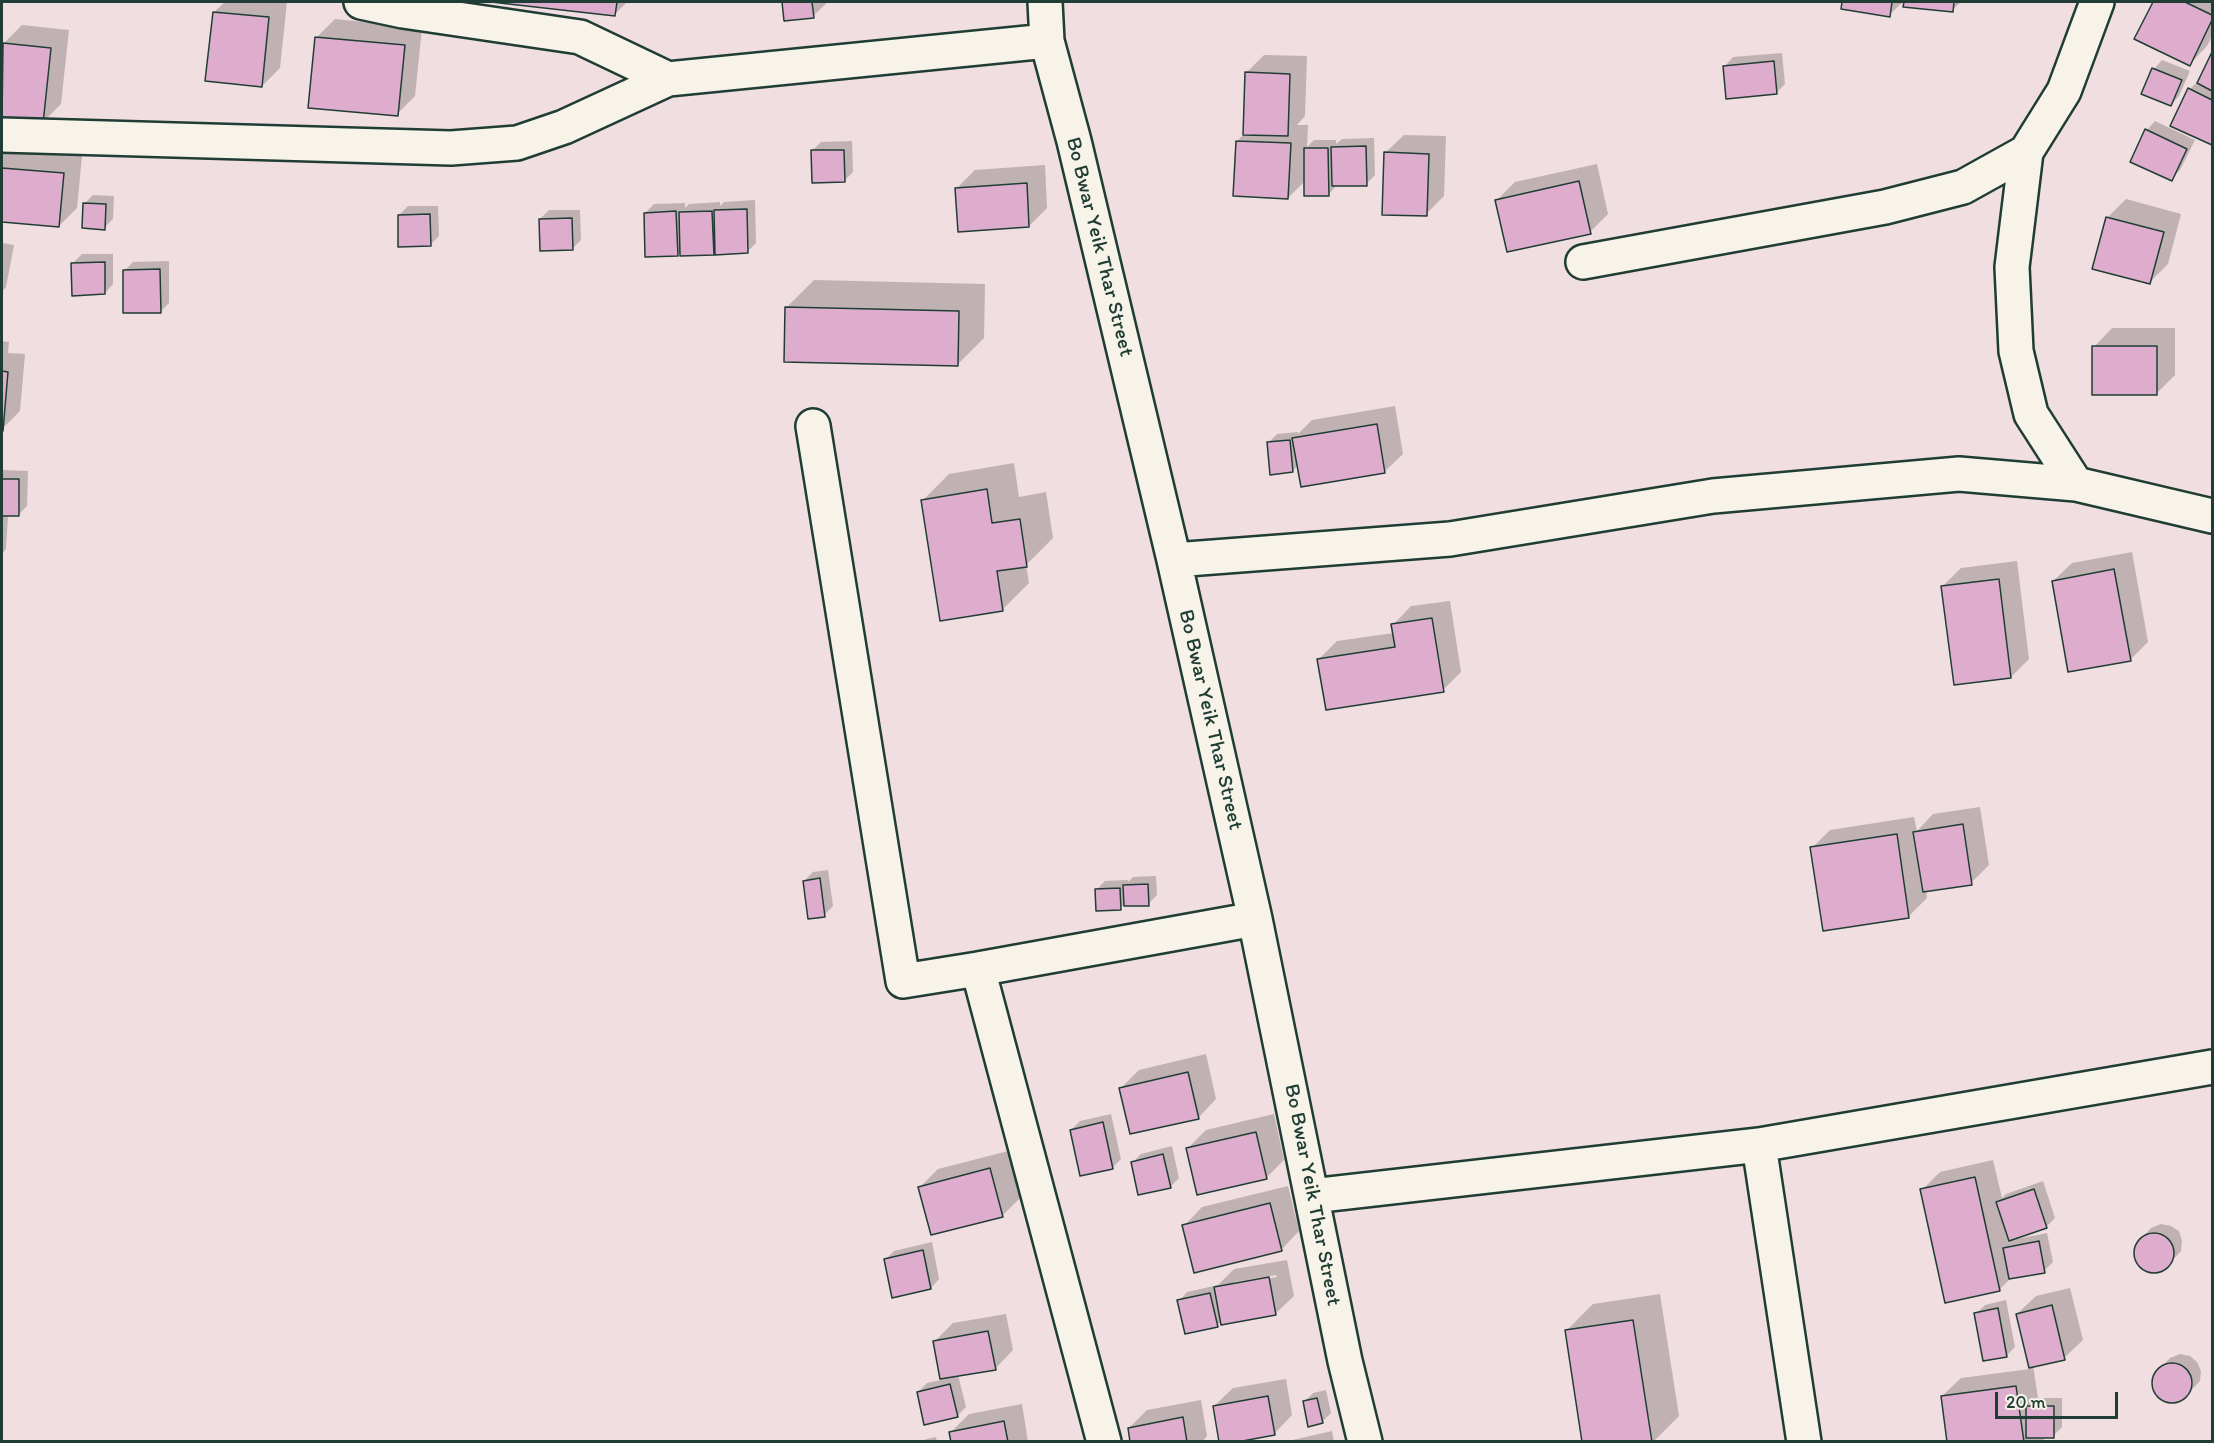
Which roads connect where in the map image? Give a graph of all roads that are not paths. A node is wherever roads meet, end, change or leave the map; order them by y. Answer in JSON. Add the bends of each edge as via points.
{"nodes":[{"id":1,"x":361,"y":2,"type":"edge"},
{"id":2,"x":1045,"y":2,"type":"edge"},
{"id":3,"x":2097,"y":2,"type":"edge"},
{"id":4,"x":1047,"y":41,"type":"junction"},
{"id":5,"x":668,"y":79,"type":"junction"},
{"id":6,"x":2,"y":135,"type":"edge"},
{"id":7,"x":2026,"y":152,"type":"junction"},
{"id":8,"x":1583,"y":262,"type":"dead end"},
{"id":9,"x":813,"y":426,"type":"dead end"},
{"id":10,"x":2076,"y":484,"type":"junction"},
{"id":11,"x":2212,"y":516,"type":"edge"},
{"id":12,"x":1174,"y":561,"type":"junction"},
{"id":13,"x":1255,"y":919,"type":"junction"},
{"id":14,"x":978,"y":969,"type":"junction"},
{"id":15,"x":2212,"y":1067,"type":"edge"},
{"id":16,"x":1759,"y":1145,"type":"junction"},
{"id":17,"x":1312,"y":1196,"type":"junction"},
{"id":18,"x":1104,"y":1442,"type":"edge"},
{"id":19,"x":1365,"y":1442,"type":"edge"},
{"id":20,"x":1804,"y":1442,"type":"edge"}],
"edges":[{"from":1,"to":5,"type":"street","via":[[580,37]]},
{"from":2,"to":4,"type":"street","name":"Bo Bwar Yeik Thar Street"},
{"from":3,"to":7,"type":"street","via":[[2064,92]]},
{"from":4,"to":5,"type":"street"},
{"from":4,"to":12,"type":"street","name":"Bo Bwar Yeik Thar Street"},
{"from":5,"to":6,"type":"street","via":[[564,127],[517,143],[451,148]]},
{"from":7,"to":8,"type":"street","via":[[1963,187],[1885,207]]},
{"from":7,"to":10,"type":"street","via":[[2012,267],[2016,351],[2031,414]]},
{"from":9,"to":14,"type":"street","via":[[903,981]]},
{"from":10,"to":11,"type":"street"},
{"from":10,"to":12,"type":"street","via":[[1959,474],[1713,496],[1450,539]]},
{"from":12,"to":13,"type":"street","name":"Bo Bwar Yeik Thar Street"},
{"from":13,"to":14,"type":"street"},
{"from":13,"to":17,"type":"street","name":"Bo Bwar Yeik Thar Street"},
{"from":14,"to":18,"type":"street"},
{"from":15,"to":16,"type":"street"},
{"from":16,"to":17,"type":"street"},
{"from":16,"to":20,"type":"street"},
{"from":17,"to":19,"type":"street","name":"Bo Bwar Yeik Thar Street"}]}
